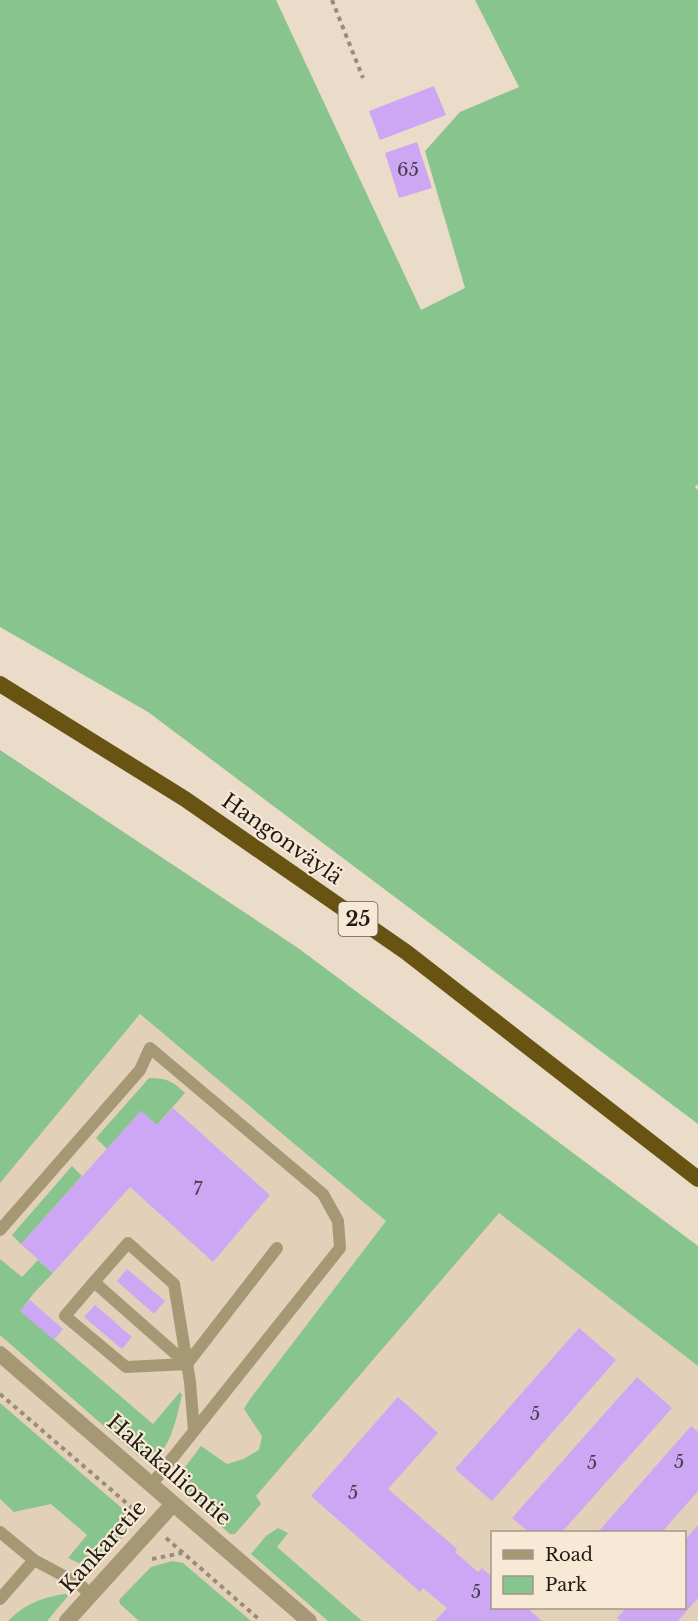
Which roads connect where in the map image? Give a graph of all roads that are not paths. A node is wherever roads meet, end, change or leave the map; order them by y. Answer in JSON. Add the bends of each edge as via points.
{"nodes":[{"id":1,"x":0,"y":684,"type":"edge"},
{"id":2,"x":698,"y":1179,"type":"edge"},
{"id":3,"x":0,"y":1230,"type":"edge"},
{"id":4,"x":277,"y":1248,"type":"dead end"},
{"id":5,"x":94,"y":1282,"type":"junction"},
{"id":6,"x":0,"y":1354,"type":"edge"},
{"id":7,"x":187,"y":1364,"type":"junction"},
{"id":8,"x":194,"y":1431,"type":"junction"},
{"id":9,"x":151,"y":1485,"type":"junction"},
{"id":10,"x":173,"y":1504,"type":"junction"},
{"id":11,"x":0,"y":1532,"type":"edge"},
{"id":12,"x":34,"y":1560,"type":"junction"},
{"id":13,"x":90,"y":1594,"type":"junction"},
{"id":14,"x":0,"y":1599,"type":"edge"},
{"id":15,"x":67,"y":1621,"type":"edge"},
{"id":16,"x":309,"y":1621,"type":"edge"}],
"edges":[{"from":1,"to":2,"type":"highway","name":"Hangonväylä","number":"25","via":[[185,799],[406,952]]},
{"from":3,"to":8,"type":"lane","via":[[140,1070],[150,1048],[323,1194],[338,1221],[340,1248]]},
{"from":4,"to":7,"type":"lane"},
{"from":5,"to":7,"type":"lane"},
{"from":5,"to":7,"type":"lane","via":[[65,1316],[126,1367]]},
{"from":5,"to":7,"type":"lane","via":[[128,1243],[174,1284]]},
{"from":6,"to":9,"type":"street","name":"Hakakalliontie"},
{"from":7,"to":8,"type":"lane"},
{"from":8,"to":9,"type":"lane"},
{"from":9,"to":10,"type":"street","name":"Hakakalliontie"},
{"from":10,"to":13,"type":"street","name":"Kankaretie"},
{"from":10,"to":16,"type":"street","name":"Hakakalliontie"},
{"from":11,"to":12,"type":"lane"},
{"from":12,"to":13,"type":"lane"},
{"from":12,"to":14,"type":"lane"},
{"from":13,"to":15,"type":"street","name":"Kankaretie"}]}
